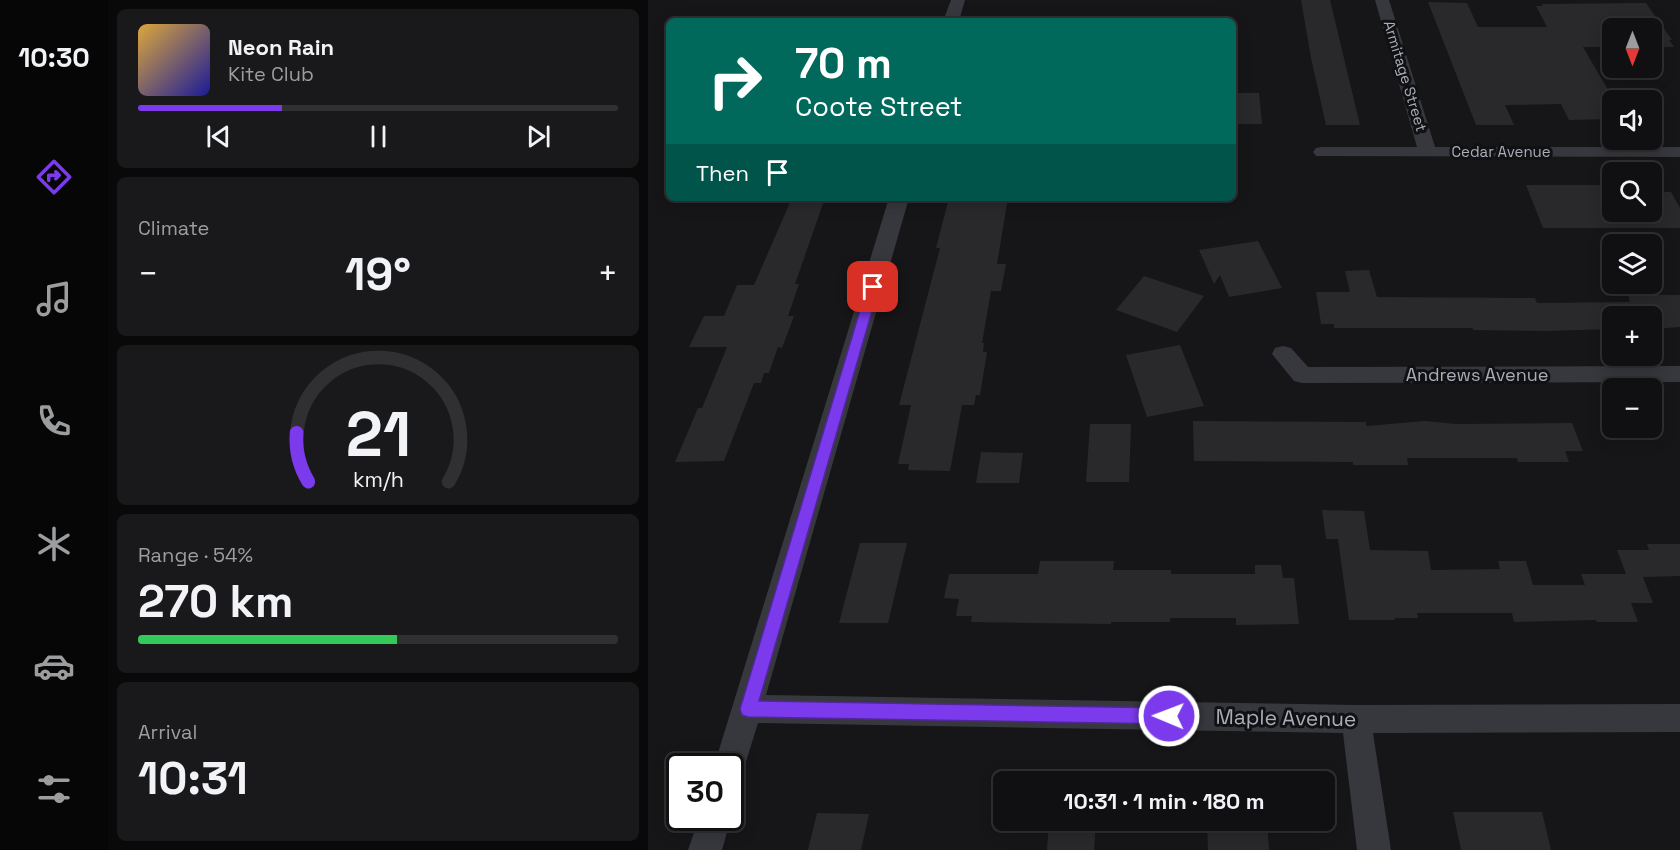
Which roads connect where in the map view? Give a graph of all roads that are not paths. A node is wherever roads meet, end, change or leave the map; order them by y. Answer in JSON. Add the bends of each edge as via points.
{"nodes":[{"id":1,"x":958,"y":0,"type":"edge"},
{"id":2,"x":1382,"y":0,"type":"edge"},
{"id":3,"x":952,"y":18,"type":"edge"},
{"id":4,"x":1322,"y":152,"type":"dead end"},
{"id":5,"x":1428,"y":152,"type":"junction"},
{"id":6,"x":1680,"y":152,"type":"edge"},
{"id":7,"x":898,"y":201,"type":"edge"},
{"id":8,"x":1283,"y":354,"type":"dead end"},
{"id":9,"x":1680,"y":374,"type":"edge"},
{"id":10,"x":748,"y":709,"type":"junction"},
{"id":11,"x":1680,"y":718,"type":"edge"},
{"id":12,"x":1356,"y":719,"type":"junction"},
{"id":13,"x":734,"y":753,"type":"edge"},
{"id":14,"x":711,"y":831,"type":"edge"},
{"id":15,"x":705,"y":850,"type":"edge"},
{"id":16,"x":1374,"y":850,"type":"edge"}],
"edges":[{"from":1,"to":3,"type":"street"},
{"from":2,"to":5,"type":"street","name":"Armitage Street"},
{"from":4,"to":5,"type":"street","name":"Cedar Avenue"},
{"from":5,"to":6,"type":"street","name":"Cedar Avenue"},
{"from":7,"to":10,"type":"street"},
{"from":8,"to":9,"type":"street","name":"Andrews Avenue","via":[[1302,375]]},
{"from":10,"to":12,"type":"street","name":"Maple Avenue"},
{"from":10,"to":13,"type":"street"},
{"from":11,"to":12,"type":"street","name":"Maple Avenue"},
{"from":12,"to":16,"type":"street"},
{"from":14,"to":15,"type":"street"}]}
